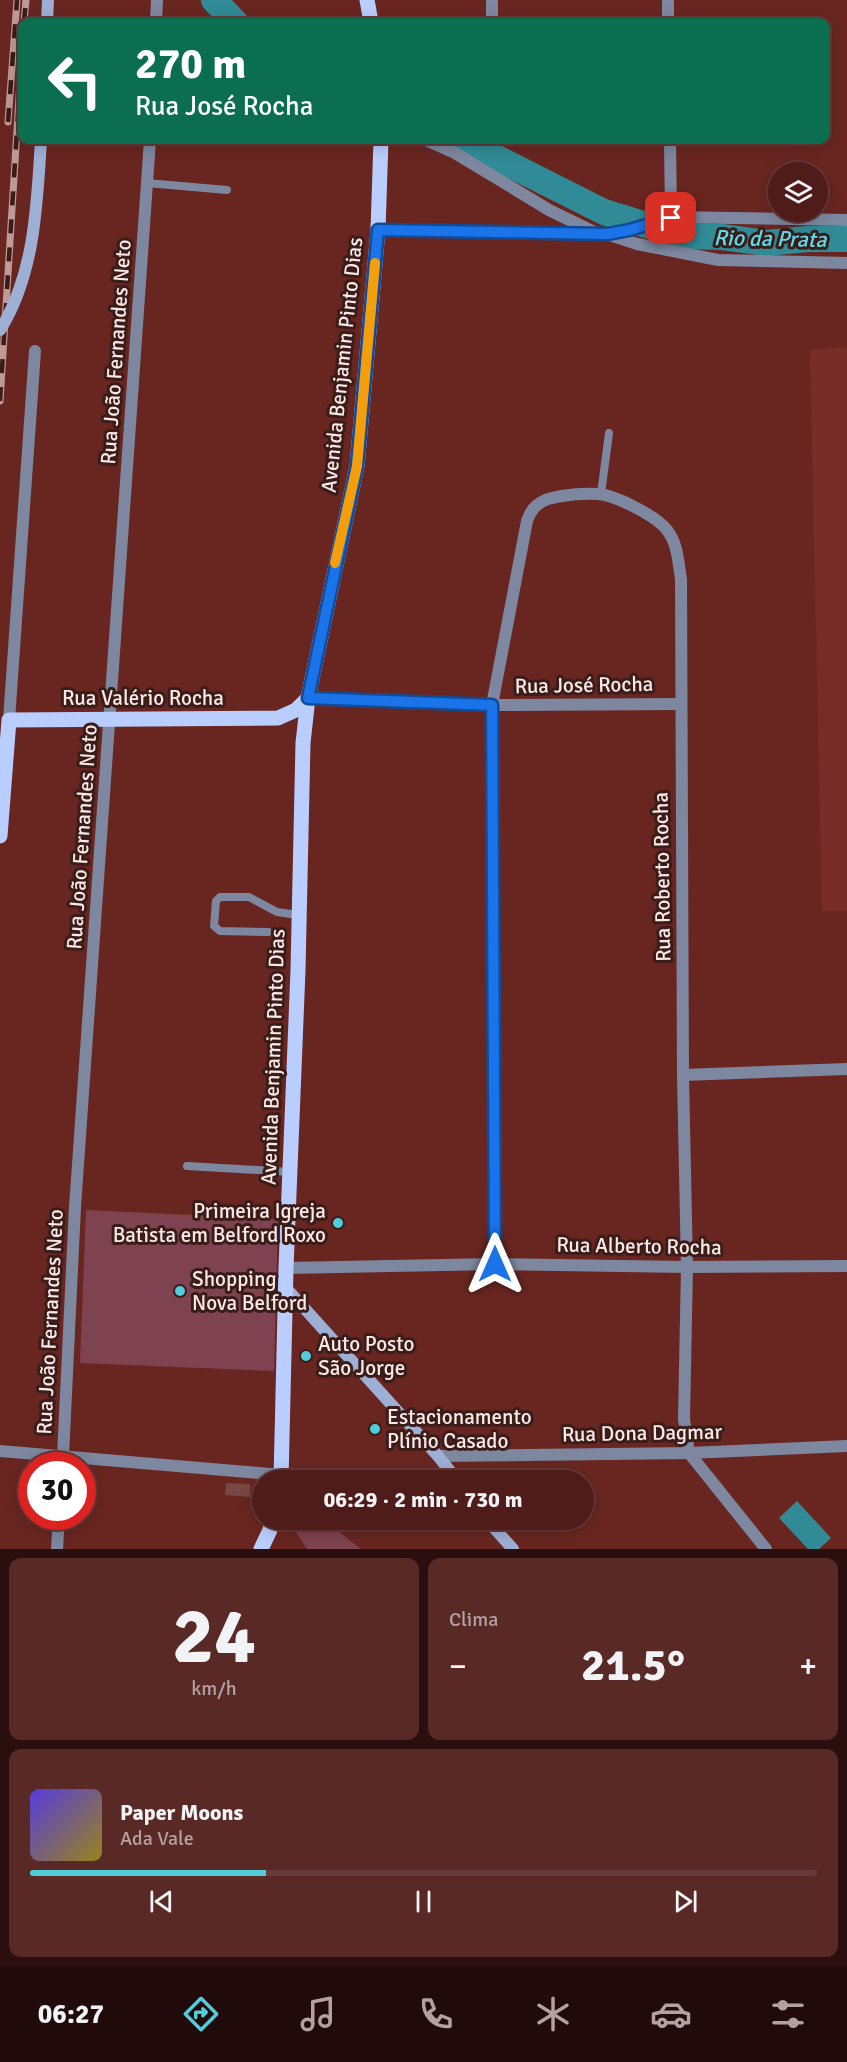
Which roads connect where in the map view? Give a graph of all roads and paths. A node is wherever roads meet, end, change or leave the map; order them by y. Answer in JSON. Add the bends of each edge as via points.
{"nodes":[{"id":1,"x":48,"y":0,"type":"edge"},
{"id":2,"x":157,"y":0,"type":"edge"},
{"id":3,"x":367,"y":0,"type":"edge"},
{"id":4,"x":492,"y":0,"type":"edge"},
{"id":5,"x":668,"y":0,"type":"edge"},
{"id":6,"x":47,"y":18,"type":"edge"},
{"id":7,"x":156,"y":18,"type":"edge"},
{"id":8,"x":370,"y":18,"type":"edge"},
{"id":9,"x":492,"y":18,"type":"edge"},
{"id":10,"x":668,"y":18,"type":"edge"},
{"id":11,"x":41,"y":144,"type":"edge"},
{"id":12,"x":150,"y":144,"type":"edge"},
{"id":13,"x":381,"y":144,"type":"edge"},
{"id":14,"x":435,"y":144,"type":"edge"},
{"id":15,"x":670,"y":144,"type":"edge"},
{"id":16,"x":147,"y":183,"type":"junction"},
{"id":17,"x":227,"y":190,"type":"dead end"},
{"id":18,"x":668,"y":218,"type":"junction"},
{"id":19,"x":847,"y":220,"type":"edge"},
{"id":20,"x":378,"y":230,"type":"junction"},
{"id":21,"x":594,"y":232,"type":"junction"},
{"id":22,"x":608,"y":234,"type":"junction"},
{"id":23,"x":847,"y":263,"type":"edge"},
{"id":24,"x":0,"y":330,"type":"edge"},
{"id":25,"x":34,"y":351,"type":"dead end"},
{"id":26,"x":609,"y":434,"type":"dead end"},
{"id":27,"x":601,"y":494,"type":"junction"},
{"id":28,"x":308,"y":698,"type":"junction"},
{"id":29,"x":680,"y":704,"type":"junction"},
{"id":30,"x":492,"y":705,"type":"junction"},
{"id":31,"x":278,"y":718,"type":"junction"},
{"id":32,"x":110,"y":719,"type":"junction"},
{"id":33,"x":9,"y":720,"type":"junction"},
{"id":34,"x":303,"y":743,"type":"junction"},
{"id":35,"x":0,"y":836,"type":"edge"},
{"id":36,"x":298,"y":915,"type":"junction"},
{"id":37,"x":268,"y":932,"type":"dead end"},
{"id":38,"x":847,"y":1069,"type":"edge"},
{"id":39,"x":683,"y":1075,"type":"junction"},
{"id":40,"x":187,"y":1166,"type":"dead end"},
{"id":41,"x":291,"y":1172,"type":"junction"},
{"id":42,"x":495,"y":1264,"type":"junction"},
{"id":43,"x":847,"y":1266,"type":"edge"},
{"id":44,"x":687,"y":1267,"type":"junction"},
{"id":45,"x":286,"y":1268,"type":"junction"},
{"id":46,"x":286,"y":1288,"type":"junction"},
{"id":47,"x":847,"y":1446,"type":"edge"},
{"id":48,"x":0,"y":1451,"type":"edge"},
{"id":49,"x":63,"y":1452,"type":"edge"},
{"id":50,"x":689,"y":1453,"type":"junction"},
{"id":51,"x":18,"y":1454,"type":"edge"},
{"id":52,"x":438,"y":1456,"type":"junction"},
{"id":53,"x":96,"y":1464,"type":"edge"},
{"id":54,"x":281,"y":1470,"type":"edge"},
{"id":55,"x":449,"y":1470,"type":"edge"},
{"id":56,"x":252,"y":1476,"type":"edge"},
{"id":57,"x":58,"y":1530,"type":"edge"},
{"id":58,"x":270,"y":1530,"type":"edge"},
{"id":59,"x":496,"y":1530,"type":"edge"},
{"id":60,"x":57,"y":1549,"type":"edge"},
{"id":61,"x":261,"y":1549,"type":"edge"},
{"id":62,"x":513,"y":1549,"type":"edge"},
{"id":63,"x":766,"y":1549,"type":"edge"}],
"edges":[{"from":1,"to":6,"type":"main road"},
{"from":2,"to":7,"type":"street"},
{"from":3,"to":8,"type":"main road"},
{"from":4,"to":9,"type":"street"},
{"from":5,"to":10,"type":"street"},
{"from":11,"to":24,"type":"main road","bridge":true,"via":[[34,230],[25,273]]},
{"from":12,"to":16,"type":"street","name":"Rua João Fernandes Neto"},
{"from":13,"to":20,"type":"main road","name":"Avenida Benjamin Pinto Dias"},
{"from":14,"to":21,"type":"street"},
{"from":15,"to":18,"type":"street"},
{"from":16,"to":17,"type":"lane"},
{"from":16,"to":32,"type":"street","name":"Rua João Fernandes Neto"},
{"from":18,"to":19,"type":"street"},
{"from":18,"to":22,"type":"street"},
{"from":20,"to":21,"type":"street"},
{"from":20,"to":28,"type":"main road","name":"Avenida Benjamin Pinto Dias","via":[[357,466]]},
{"from":21,"to":22,"type":"street"},
{"from":22,"to":23,"type":"street","via":[[637,244],[718,260]]},
{"from":25,"to":33,"type":"street"},
{"from":26,"to":27,"type":"lane"},
{"from":27,"to":29,"type":"street","name":"Rua Roberto Rocha","via":[[659,521],[676,546],[681,579]]},
{"from":27,"to":30,"type":"street","name":"Rua Roberto Rocha","via":[[547,499],[531,511]]},
{"from":28,"to":30,"type":"street","name":"Rua José Rocha"},
{"from":28,"to":31,"type":"main road","via":[[296,710]]},
{"from":28,"to":34,"type":"main road","name":"Avenida Benjamin Pinto Dias"},
{"from":29,"to":30,"type":"street","name":"Rua José Rocha"},
{"from":29,"to":39,"type":"street","name":"Rua Roberto Rocha"},
{"from":30,"to":42,"type":"street","name":"Rua Roberto Rocha"},
{"from":31,"to":32,"type":"main road","name":"Rua Valério Rocha"},
{"from":31,"to":34,"type":"main road","via":[[292,727]]},
{"from":32,"to":33,"type":"main road","name":"Rua Valério Rocha"},
{"from":32,"to":49,"type":"street","name":"Rua João Fernandes Neto","via":[[75,1207]]},
{"from":33,"to":35,"type":"main road"},
{"from":34,"to":36,"type":"main road","name":"Avenida Benjamin Pinto Dias"},
{"from":36,"to":37,"type":"lane","via":[[277,912],[249,897],[220,897],[216,901],[216,929]]},
{"from":36,"to":41,"type":"main road","name":"Avenida Benjamin Pinto Dias"},
{"from":38,"to":39,"type":"street"},
{"from":39,"to":44,"type":"street","name":"Rua Roberto Rocha"},
{"from":40,"to":41,"type":"lane"},
{"from":41,"to":45,"type":"main road","name":"Avenida Benjamin Pinto Dias"},
{"from":42,"to":44,"type":"street","name":"Rua Alberto Rocha"},
{"from":42,"to":45,"type":"street","name":"Rua Alberto Rocha"},
{"from":43,"to":44,"type":"street","name":"Rua Alberto Rocha"},
{"from":44,"to":50,"type":"street","name":"Rua Roberto Rocha","via":[[684,1419]]},
{"from":45,"to":46,"type":"main road","name":"Avenida Benjamin Pinto Dias"},
{"from":46,"to":52,"type":"main road"},
{"from":46,"to":54,"type":"main road","name":"Avenida Benjamin Pinto Dias"},
{"from":47,"to":50,"type":"street","name":"Rua Dona Dagmar"},
{"from":48,"to":51,"type":"street"},
{"from":50,"to":52,"type":"street","name":"Rua Dona Dagmar"},
{"from":50,"to":63,"type":"street"},
{"from":52,"to":55,"type":"main road"},
{"from":53,"to":56,"type":"street"},
{"from":57,"to":60,"type":"street"},
{"from":58,"to":61,"type":"main road"},
{"from":59,"to":62,"type":"main road"}]}
